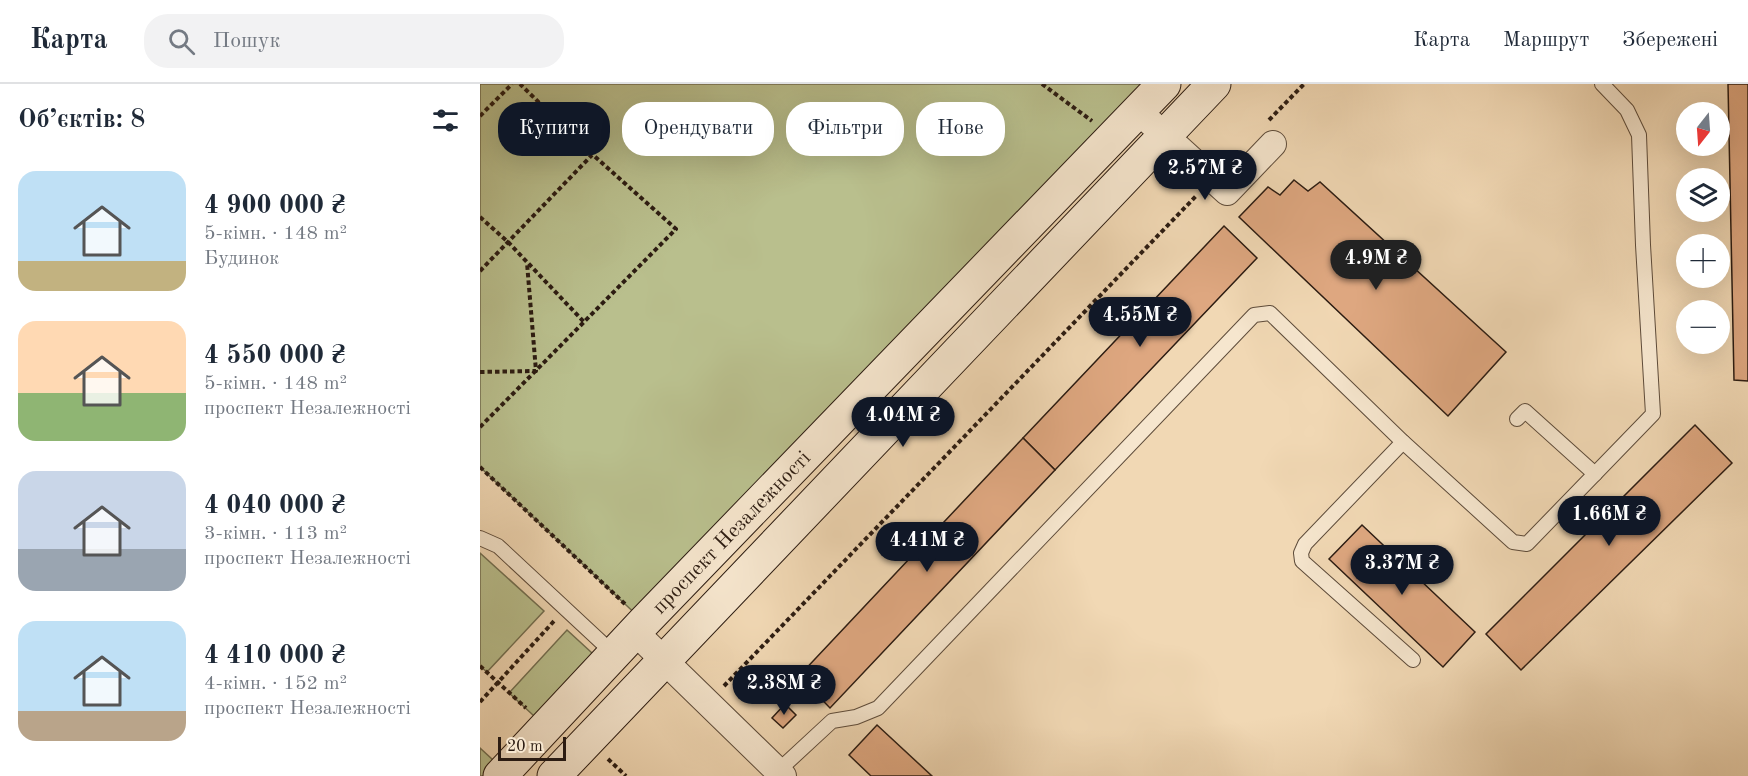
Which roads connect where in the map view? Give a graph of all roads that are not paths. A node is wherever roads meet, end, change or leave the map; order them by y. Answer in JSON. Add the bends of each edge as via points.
{"nodes":[{"id":1,"x":1164,"y":84,"type":"edge"},
{"id":2,"x":1214,"y":84,"type":"edge"},
{"id":3,"x":1602,"y":84,"type":"edge"},
{"id":4,"x":1138,"y":111,"type":"junction"},
{"id":5,"x":1165,"y":135,"type":"junction"},
{"id":6,"x":1268,"y":136,"type":"road end"},
{"id":7,"x":1517,"y":419,"type":"dead end"},
{"id":8,"x":1403,"y":442,"type":"junction"},
{"id":9,"x":1595,"y":474,"type":"junction"},
{"id":10,"x":480,"y":538,"type":"edge"},
{"id":11,"x":631,"y":636,"type":"junction"},
{"id":12,"x":664,"y":660,"type":"junction"},
{"id":13,"x":1413,"y":660,"type":"dead end"},
{"id":14,"x":781,"y":774,"type":"edge"},
{"id":15,"x":500,"y":776,"type":"edge"},
{"id":16,"x":554,"y":776,"type":"edge"}],
"edges":[{"from":1,"to":4,"type":"street","name":"проспект Незалежності"},
{"from":2,"to":5,"type":"street","name":"проспект Незалежності"},
{"from":3,"to":9,"type":"lane","via":[[1627,110],[1640,135],[1653,414]]},
{"from":4,"to":5,"type":"street"},
{"from":4,"to":11,"type":"street","name":"проспект Незалежності"},
{"from":5,"to":6,"type":"street","via":[[1227,192]]},
{"from":5,"to":12,"type":"street","name":"проспект Незалежності"},
{"from":7,"to":9,"type":"lane","via":[[1525,411]]},
{"from":8,"to":9,"type":"lane","via":[[1514,542],[1527,544]]},
{"from":8,"to":13,"type":"lane","via":[[1305,544],[1300,554],[1302,561]]},
{"from":8,"to":14,"type":"lane","via":[[1270,313],[1254,315],[878,708],[832,721]]},
{"from":10,"to":11,"type":"lane","via":[[498,546],[566,609]]},
{"from":11,"to":12,"type":"street"},
{"from":11,"to":15,"type":"street","name":"проспект Незалежності"},
{"from":12,"to":14,"type":"street"},
{"from":12,"to":16,"type":"street","name":"проспект Незалежності"}]}
